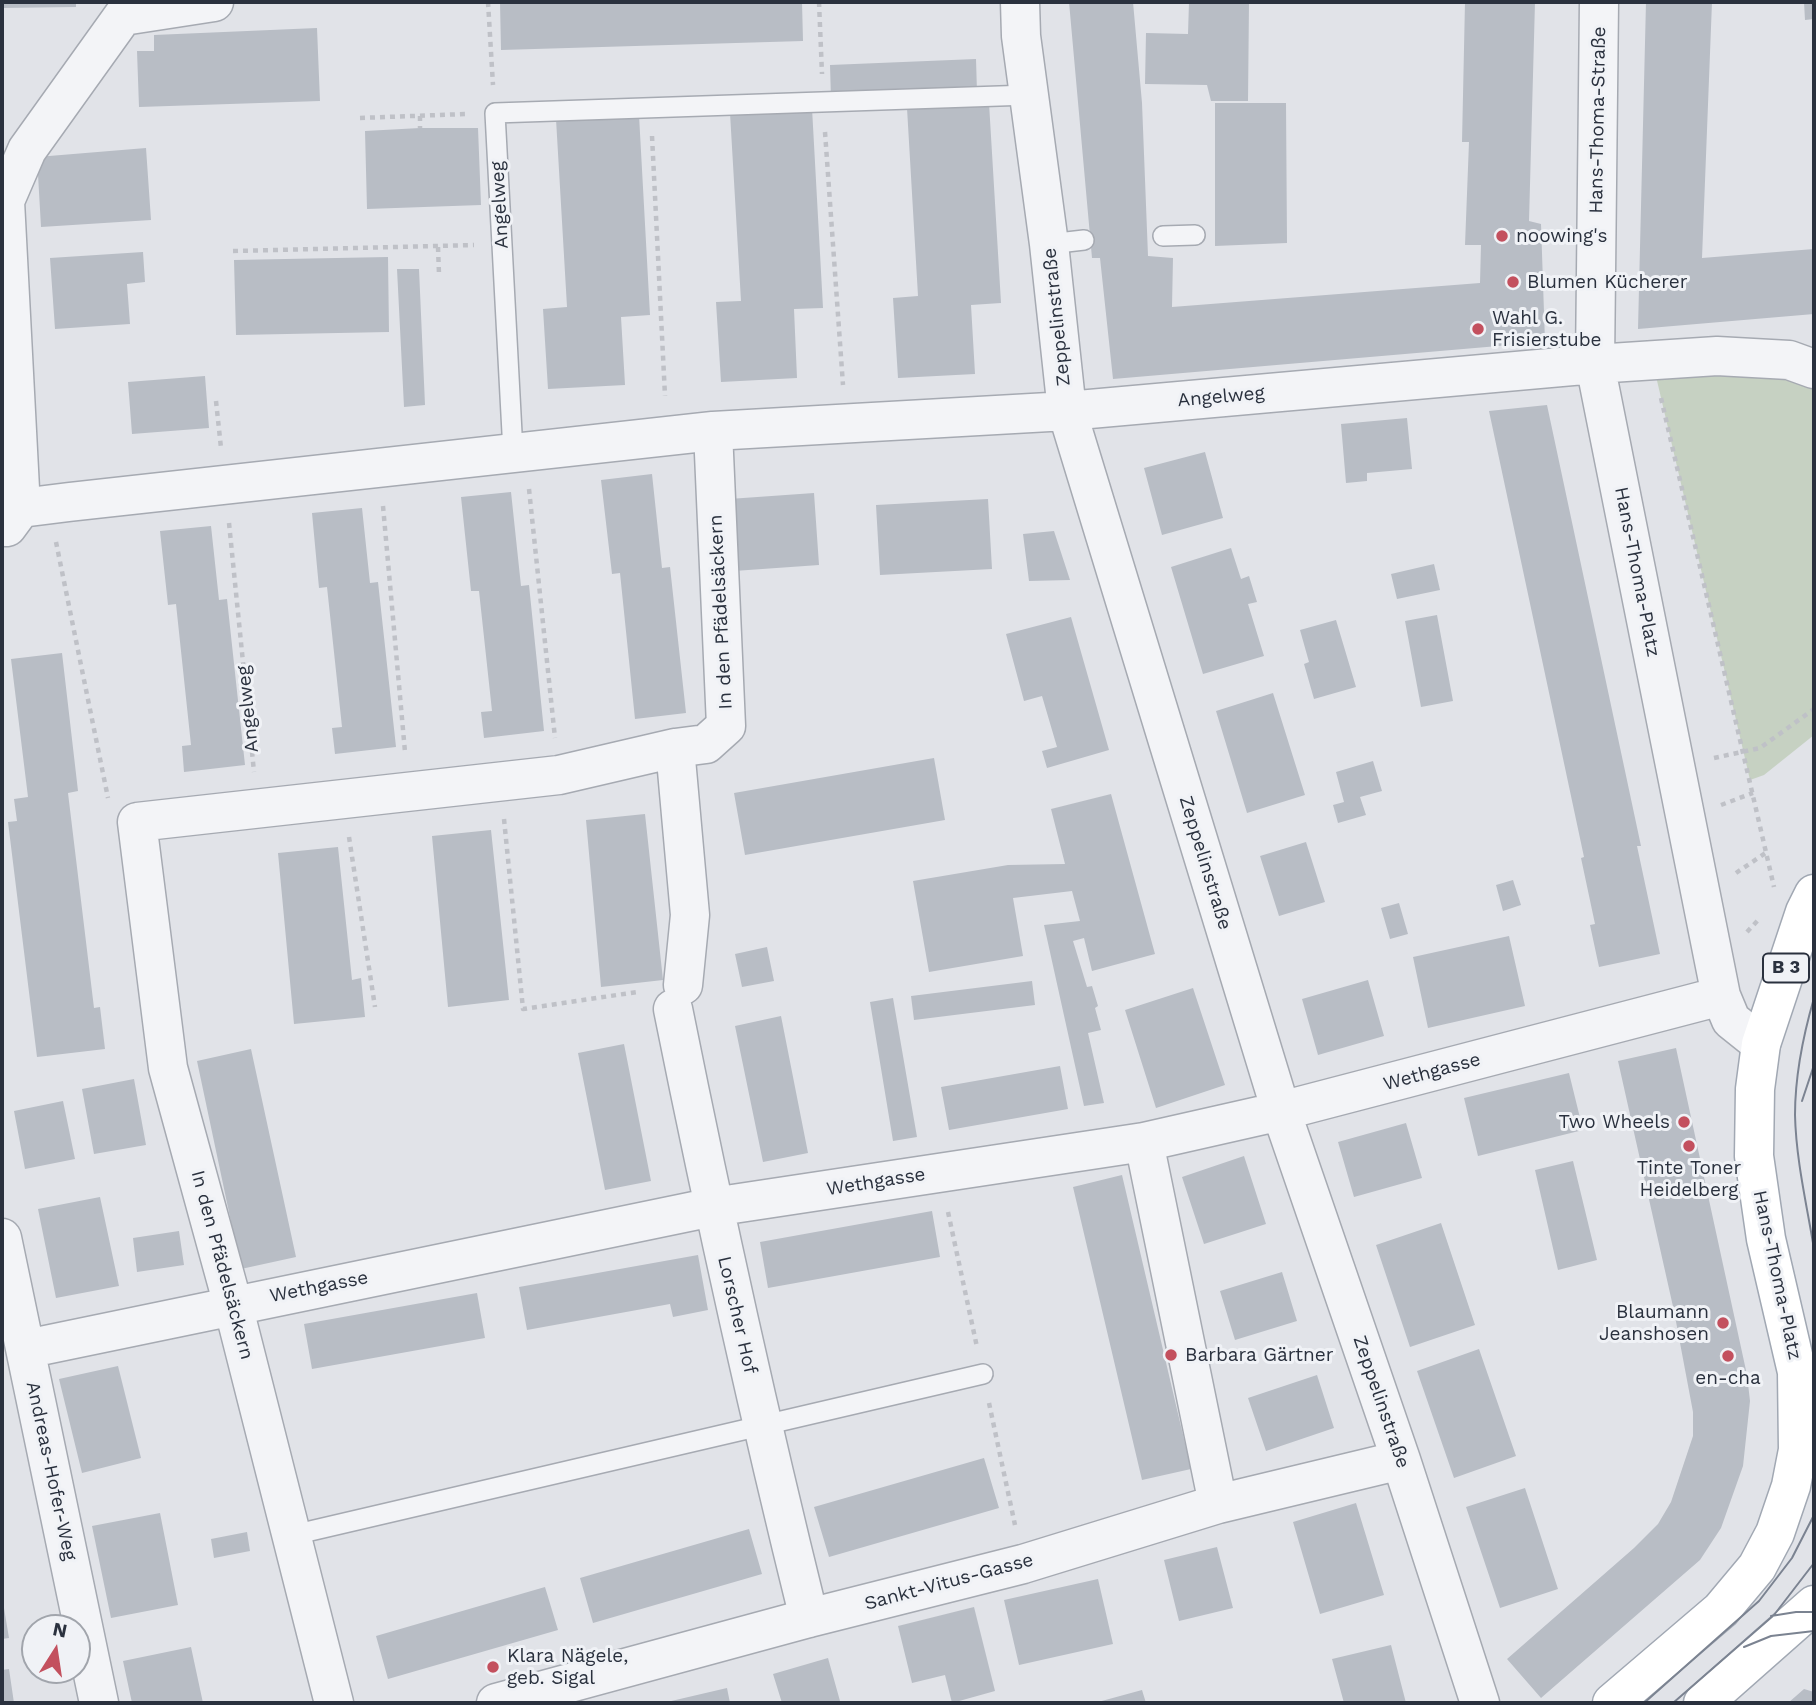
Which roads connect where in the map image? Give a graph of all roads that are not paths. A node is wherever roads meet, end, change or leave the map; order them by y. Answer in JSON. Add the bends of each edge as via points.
{"nodes":[{"id":1,"x":214,"y":2,"type":"edge"},
{"id":2,"x":1020,"y":2,"type":"edge"},
{"id":3,"x":1599,"y":2,"type":"edge"},
{"id":4,"x":123,"y":9,"type":"edge"},
{"id":5,"x":1029,"y":95,"type":"junction"},
{"id":6,"x":1195,"y":235,"type":"dead end"},
{"id":7,"x":1163,"y":236,"type":"dead end"},
{"id":8,"x":1595,"y":364,"type":"junction"},
{"id":9,"x":1814,"y":369,"type":"edge"},
{"id":10,"x":1067,"y":411,"type":"junction"},
{"id":11,"x":713,"y":431,"type":"junction"},
{"id":12,"x":519,"y":451,"type":"junction"},
{"id":13,"x":8,"y":519,"type":"edge"},
{"id":14,"x":675,"y":748,"type":"junction"},
{"id":15,"x":1814,"y":894,"type":"edge"},
{"id":16,"x":1721,"y":996,"type":"junction"},
{"id":17,"x":1761,"y":1044,"type":"junction"},
{"id":18,"x":1281,"y":1111,"type":"junction"},
{"id":19,"x":1144,"y":1142,"type":"junction"},
{"id":20,"x":713,"y":1207,"type":"junction"},
{"id":21,"x":2,"y":1238,"type":"edge"},
{"id":22,"x":233,"y":1305,"type":"junction"},
{"id":23,"x":26,"y":1349,"type":"junction"},
{"id":24,"x":983,"y":1374,"type":"dead end"},
{"id":25,"x":761,"y":1424,"type":"junction"},
{"id":26,"x":1401,"y":1460,"type":"junction"},
{"id":27,"x":1218,"y":1504,"type":"junction"},
{"id":28,"x":293,"y":1535,"type":"junction"},
{"id":29,"x":1814,"y":1605,"type":"edge"},
{"id":30,"x":809,"y":1618,"type":"junction"},
{"id":31,"x":99,"y":1703,"type":"edge"},
{"id":32,"x":334,"y":1703,"type":"edge"},
{"id":33,"x":496,"y":1703,"type":"edge"},
{"id":34,"x":1480,"y":1703,"type":"edge"},
{"id":35,"x":1612,"y":1703,"type":"edge"},
{"id":36,"x":1703,"y":1703,"type":"edge"}],
"edges":[{"from":1,"to":4,"type":"street"},
{"from":2,"to":5,"type":"street","name":"Zeppelinstraße"},
{"from":3,"to":8,"type":"street","name":"Hans-Thoma-Straße"},
{"from":4,"to":13,"type":"street","via":[[27,150],[5,201]]},
{"from":5,"to":10,"type":"street","name":"Zeppelinstraße","via":[[1067,242]]},
{"from":5,"to":12,"type":"lane","name":"Angelweg","via":[[495,113]]},
{"from":6,"to":7,"type":"lane"},
{"from":8,"to":9,"type":"street","via":[[1717,356],[1790,360]]},
{"from":8,"to":10,"type":"street","name":"Angelweg"},
{"from":8,"to":16,"type":"street","name":"Hans-Thoma-Platz"},
{"from":10,"to":11,"type":"street","name":"Angelweg"},
{"from":10,"to":18,"type":"street","name":"Zeppelinstraße"},
{"from":11,"to":12,"type":"street","name":"Angelweg"},
{"from":11,"to":14,"type":"street","name":"In den Pfädelsäckern","via":[[726,726],[706,744]]},
{"from":12,"to":13,"type":"street","name":"Angelweg","via":[[69,502]]},
{"from":14,"to":20,"type":"street","name":"Lorscher Hof","via":[[690,915],[678,997]]},
{"from":14,"to":22,"type":"street","name":"In den Pfädelsäckern","via":[[559,775],[137,822],[168,1068]]},
{"from":15,"to":17,"type":"main road","name":"Hans-Thoma-Platz","number":"B 3"},
{"from":16,"to":17,"type":"street","via":[[1731,1020]]},
{"from":16,"to":18,"type":"street","name":"Wethgasse"},
{"from":17,"to":35,"type":"main road","name":"Hans-Thoma-Platz","number":"B 3","via":[[1754,1156],[1766,1240],[1797,1371],[1798,1450],[1791,1486],[1757,1567],[1721,1610]]},
{"from":18,"to":19,"type":"street","name":"Wethgasse"},
{"from":18,"to":26,"type":"street","name":"Zeppelinstraße"},
{"from":19,"to":20,"type":"street","name":"Wethgasse"},
{"from":19,"to":27,"type":"street"},
{"from":20,"to":22,"type":"street","name":"Wethgasse"},
{"from":20,"to":25,"type":"street","name":"Lorscher Hof"},
{"from":21,"to":23,"type":"street","name":"Andreas-Hofer-Weg"},
{"from":22,"to":23,"type":"street","name":"Wethgasse"},
{"from":22,"to":28,"type":"street","name":"In den Pfädelsäckern"},
{"from":23,"to":31,"type":"street","name":"Andreas-Hofer-Weg"},
{"from":24,"to":25,"type":"lane"},
{"from":25,"to":28,"type":"lane"},
{"from":25,"to":30,"type":"street","name":"Lorscher Hof"},
{"from":26,"to":27,"type":"street","name":"Sankt-Vitus-Gasse"},
{"from":26,"to":34,"type":"street","name":"Zeppelinstraße"},
{"from":27,"to":30,"type":"street","name":"Sankt-Vitus-Gasse","via":[[1023,1564]]},
{"from":28,"to":32,"type":"street","name":"In den Pfädelsäckern"},
{"from":29,"to":36,"type":"main road"},
{"from":30,"to":33,"type":"street","name":"Sankt-Vitus-Gasse"}]}
